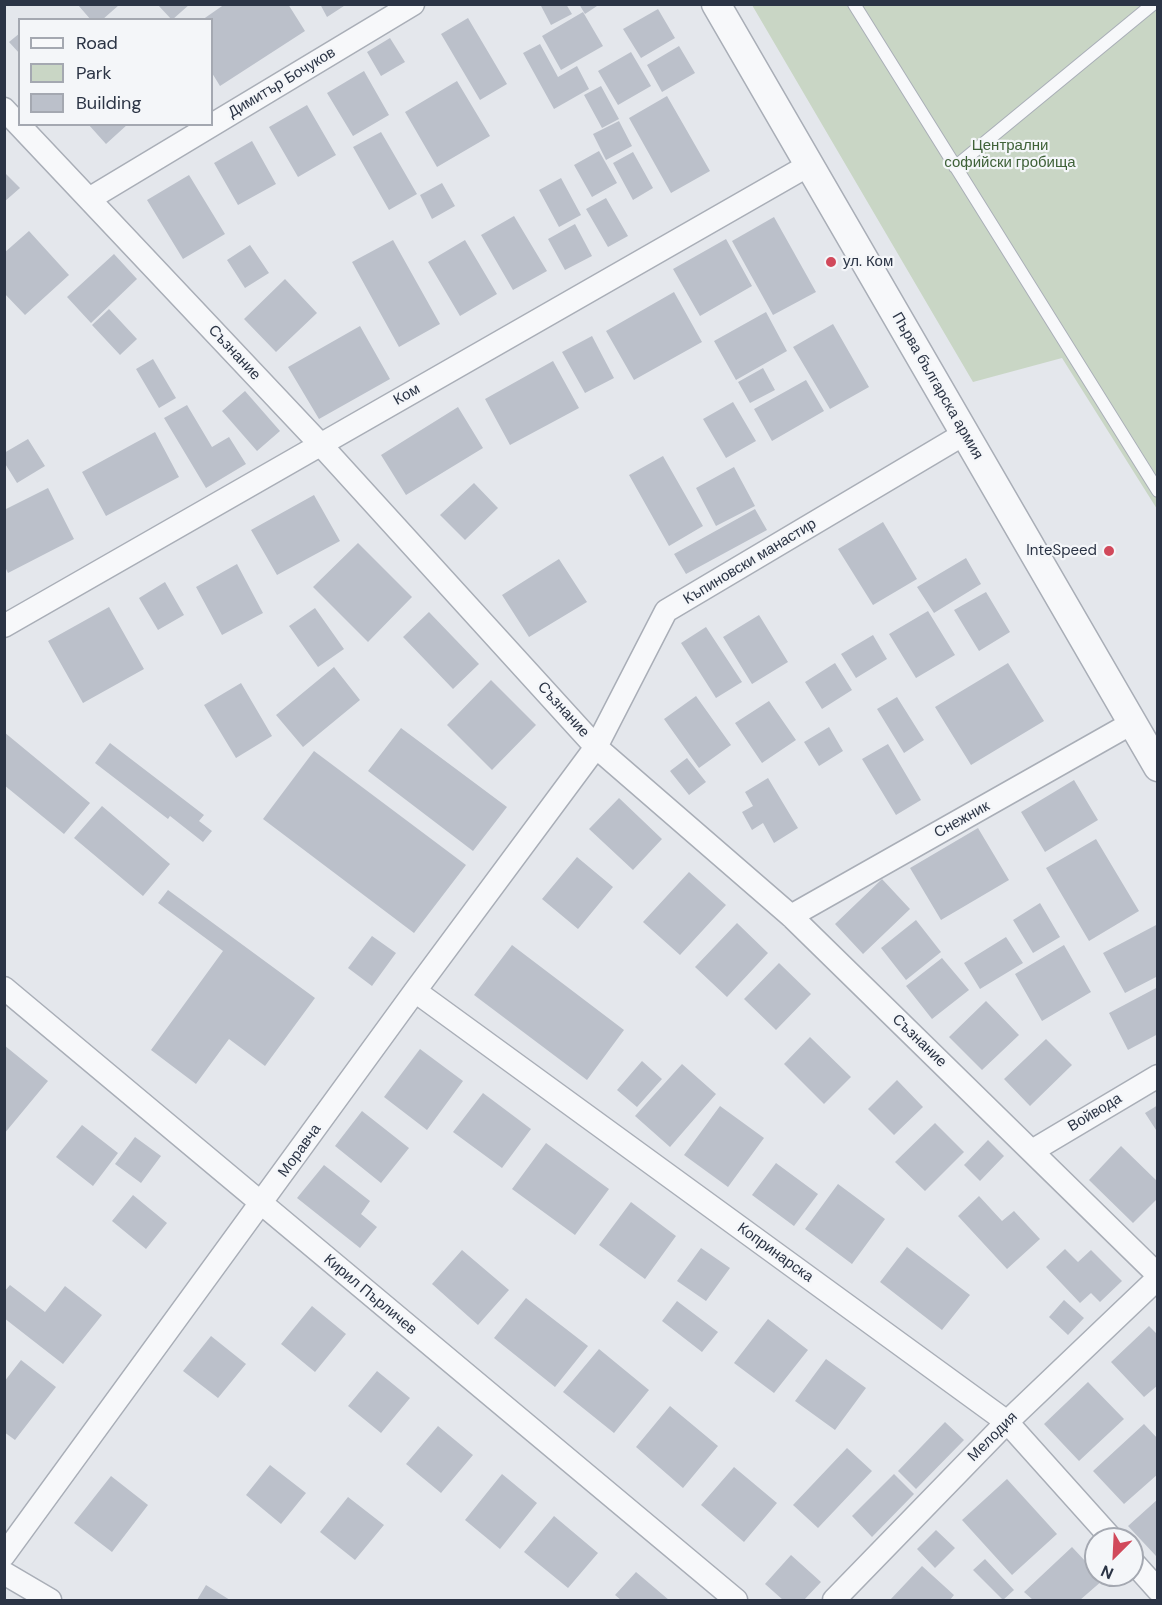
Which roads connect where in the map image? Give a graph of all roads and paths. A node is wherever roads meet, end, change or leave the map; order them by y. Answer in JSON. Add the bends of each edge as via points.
{"nodes":[{"id":1,"x":413,"y":4,"type":"edge"},
{"id":2,"x":716,"y":4,"type":"edge"},
{"id":3,"x":854,"y":4,"type":"edge"},
{"id":4,"x":1153,"y":4,"type":"edge"},
{"id":5,"x":4,"y":109,"type":"edge"},
{"id":6,"x":18,"y":124,"type":"edge"},
{"id":7,"x":213,"y":124,"type":"edge"},
{"id":8,"x":20,"y":126,"type":"edge"},
{"id":9,"x":210,"y":126,"type":"edge"},
{"id":10,"x":809,"y":165,"type":"junction"},
{"id":11,"x":955,"y":167,"type":"junction"},
{"id":12,"x":89,"y":199,"type":"junction"},
{"id":13,"x":964,"y":434,"type":"junction"},
{"id":14,"x":321,"y":445,"type":"junction"},
{"id":15,"x":1158,"y":491,"type":"edge"},
{"id":16,"x":4,"y":626,"type":"edge"},
{"id":17,"x":1132,"y":723,"type":"junction"},
{"id":18,"x":596,"y":747,"type":"junction"},
{"id":19,"x":1158,"y":767,"type":"edge"},
{"id":20,"x":791,"y":916,"type":"junction"},
{"id":21,"x":4,"y":988,"type":"edge"},
{"id":22,"x":415,"y":991,"type":"junction"},
{"id":23,"x":1158,"y":1076,"type":"edge"},
{"id":24,"x":1032,"y":1151,"type":"junction"},
{"id":25,"x":262,"y":1204,"type":"junction"},
{"id":26,"x":1158,"y":1277,"type":"edge"},
{"id":27,"x":1007,"y":1422,"type":"junction"},
{"id":28,"x":1101,"y":1527,"type":"edge"},
{"id":29,"x":4,"y":1555,"type":"edge"},
{"id":30,"x":4,"y":1573,"type":"edge"},
{"id":31,"x":1144,"y":1575,"type":"edge"},
{"id":32,"x":1158,"y":1590,"type":"edge"},
{"id":33,"x":50,"y":1600,"type":"edge"},
{"id":34,"x":736,"y":1600,"type":"edge"},
{"id":35,"x":834,"y":1600,"type":"edge"}],
"edges":[{"from":1,"to":7,"type":"street","name":"Димитър Бочуков"},
{"from":2,"to":10,"type":"street","name":"Първа българска армия"},
{"from":3,"to":11,"type":"lane"},
{"from":4,"to":11,"type":"lane"},
{"from":5,"to":6,"type":"street","name":"Съзнание"},
{"from":8,"to":12,"type":"street","name":"Съзнание"},
{"from":9,"to":12,"type":"street","name":"Димитър Бочуков"},
{"from":10,"to":13,"type":"street","name":"Първа българска армия"},
{"from":10,"to":14,"type":"street","name":"Ком"},
{"from":11,"to":15,"type":"lane"},
{"from":12,"to":14,"type":"street","name":"Съзнание"},
{"from":13,"to":17,"type":"street","name":"Първа българска армия"},
{"from":13,"to":18,"type":"street","name":"Къпиновски манастир","via":[[666,611]]},
{"from":14,"to":16,"type":"street","name":"Ком"},
{"from":14,"to":18,"type":"street","name":"Съзнание"},
{"from":17,"to":19,"type":"street","name":"Първа българска армия"},
{"from":17,"to":20,"type":"street","name":"Снежник"},
{"from":18,"to":20,"type":"street","name":"Съзнание"},
{"from":18,"to":22,"type":"street","name":"Моравча"},
{"from":20,"to":24,"type":"street","name":"Съзнание"},
{"from":21,"to":25,"type":"street","name":"Кирил Пърличев"},
{"from":22,"to":25,"type":"street","name":"Моравча"},
{"from":22,"to":27,"type":"street","name":"Копринарска"},
{"from":23,"to":24,"type":"street","name":"Войвода"},
{"from":24,"to":26,"type":"street","name":"Съзнание"},
{"from":25,"to":29,"type":"street","name":"Моравча"},
{"from":25,"to":34,"type":"street","name":"Кирил Пърличев"},
{"from":26,"to":27,"type":"street","name":"Мелодия"},
{"from":27,"to":28,"type":"street","name":"Копринарска"},
{"from":27,"to":35,"type":"street","name":"Мелодия"},
{"from":30,"to":33,"type":"street"},
{"from":31,"to":32,"type":"street"}]}
